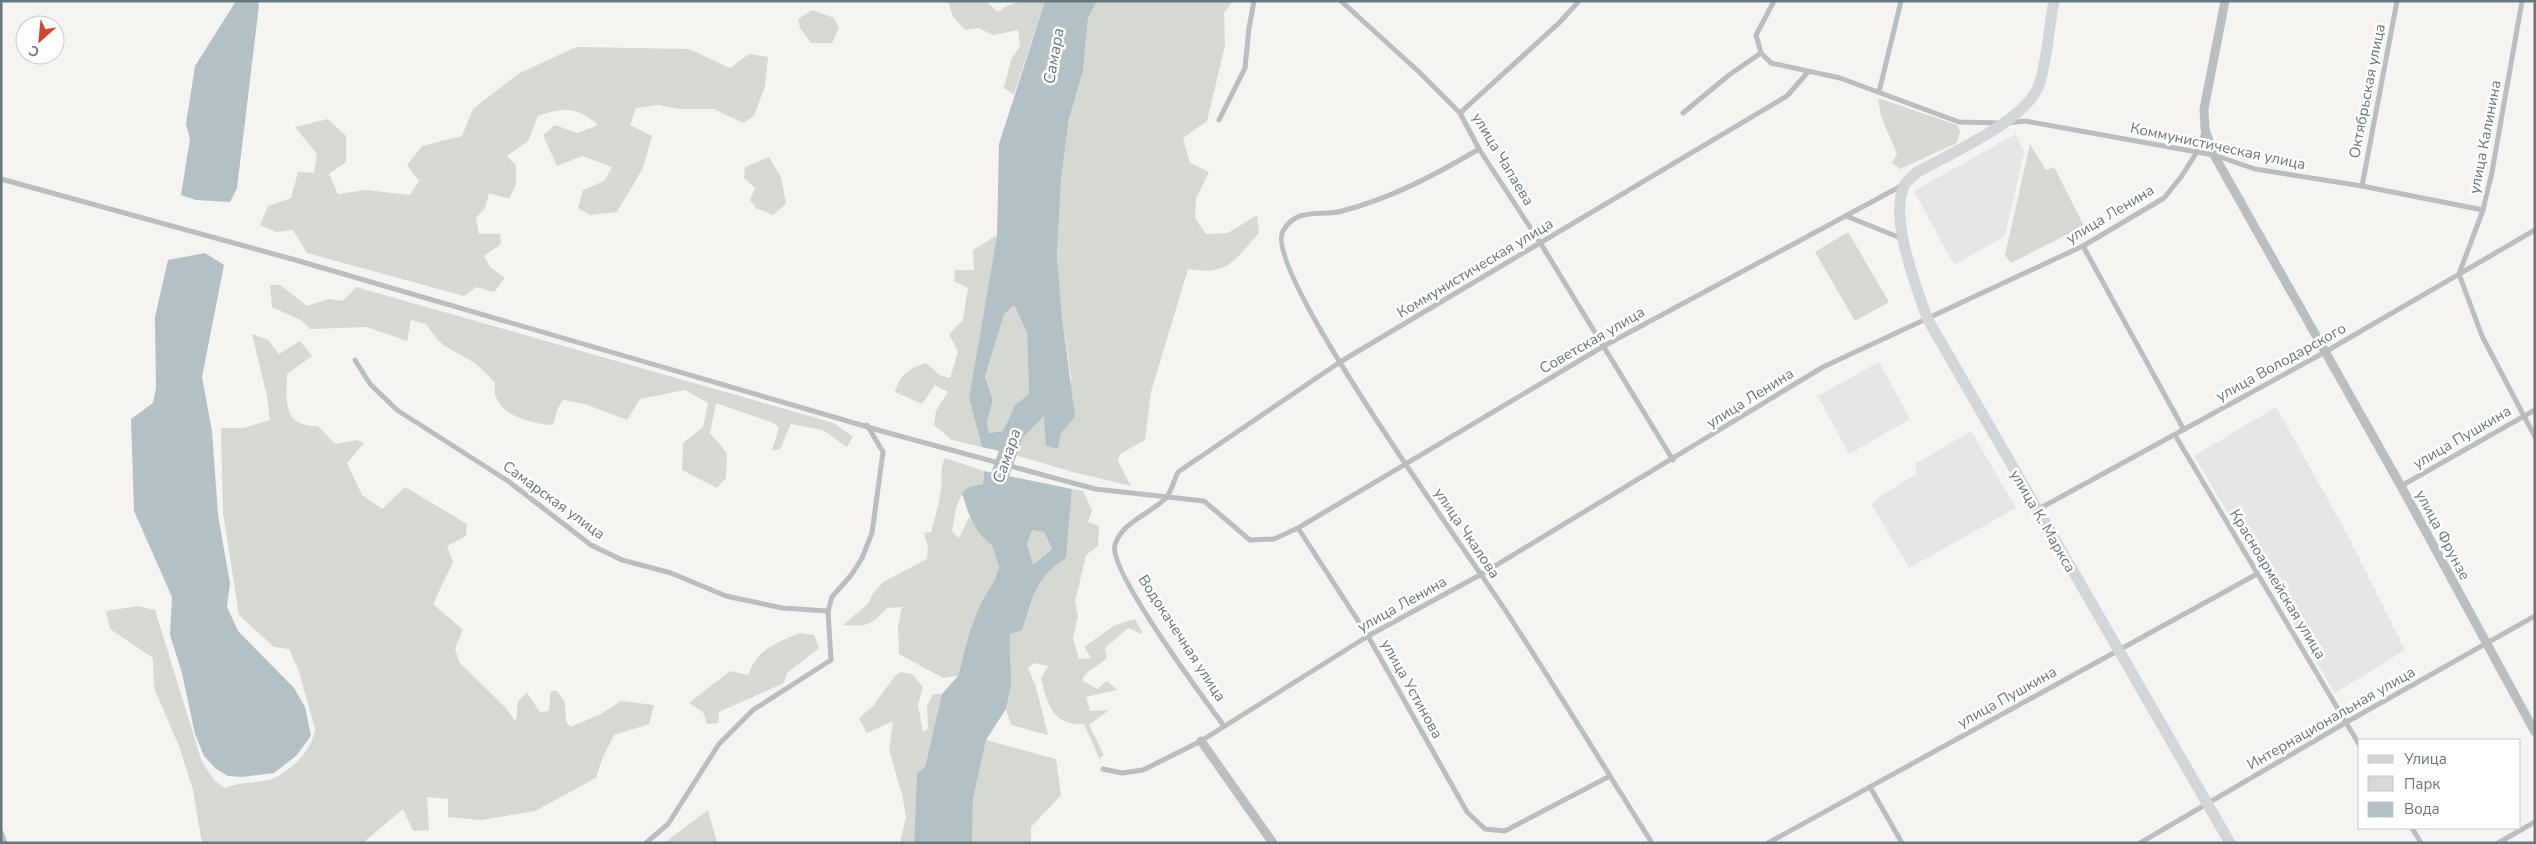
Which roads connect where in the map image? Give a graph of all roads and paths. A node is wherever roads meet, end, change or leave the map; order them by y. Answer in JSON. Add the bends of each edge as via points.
{"nodes":[{"id":1,"x":1254,"y":1,"type":"edge"},
{"id":2,"x":1341,"y":1,"type":"edge"},
{"id":3,"x":1579,"y":1,"type":"edge"},
{"id":4,"x":1774,"y":1,"type":"edge"},
{"id":5,"x":1902,"y":1,"type":"edge"},
{"id":6,"x":2054,"y":1,"type":"edge"},
{"id":7,"x":2225,"y":1,"type":"edge"},
{"id":8,"x":2397,"y":1,"type":"edge"},
{"id":9,"x":2522,"y":1,"type":"edge"},
{"id":10,"x":1761,"y":53,"type":"junction"},
{"id":11,"x":1808,"y":72,"type":"junction"},
{"id":12,"x":1879,"y":92,"type":"junction"},
{"id":13,"x":1460,"y":113,"type":"junction"},
{"id":14,"x":1683,"y":113,"type":"dead end"},
{"id":15,"x":1219,"y":120,"type":"dead end"},
{"id":16,"x":2006,"y":123,"type":"junction"},
{"id":17,"x":2205,"y":129,"type":"junction"},
{"id":18,"x":1479,"y":150,"type":"junction"},
{"id":19,"x":2197,"y":152,"type":"junction"},
{"id":20,"x":2214,"y":155,"type":"junction"},
{"id":21,"x":1,"y":178,"type":"edge"},
{"id":22,"x":1906,"y":184,"type":"junction"},
{"id":23,"x":2362,"y":186,"type":"junction"},
{"id":24,"x":2483,"y":210,"type":"junction"},
{"id":25,"x":1846,"y":216,"type":"junction"},
{"id":26,"x":2535,"y":230,"type":"edge"},
{"id":27,"x":1904,"y":239,"type":"junction"},
{"id":28,"x":1541,"y":244,"type":"junction"},
{"id":29,"x":2083,"y":246,"type":"junction"},
{"id":30,"x":2459,"y":274,"type":"junction"},
{"id":31,"x":1927,"y":318,"type":"junction"},
{"id":32,"x":1604,"y":346,"type":"junction"},
{"id":33,"x":2325,"y":352,"type":"junction"},
{"id":34,"x":355,"y":360,"type":"dead end"},
{"id":35,"x":1340,"y":362,"type":"junction"},
{"id":36,"x":2535,"y":410,"type":"edge"},
{"id":37,"x":2524,"y":417,"type":"junction"},
{"id":38,"x":867,"y":425,"type":"junction"},
{"id":39,"x":2184,"y":430,"type":"junction"},
{"id":40,"x":2175,"y":435,"type":"junction"},
{"id":41,"x":2535,"y":438,"type":"edge"},
{"id":42,"x":1673,"y":460,"type":"junction"},
{"id":43,"x":1405,"y":464,"type":"junction"},
{"id":44,"x":2401,"y":486,"type":"junction"},
{"id":45,"x":1166,"y":498,"type":"junction"},
{"id":46,"x":2036,"y":510,"type":"junction"},
{"id":47,"x":1298,"y":528,"type":"junction"},
{"id":48,"x":2257,"y":574,"type":"junction"},
{"id":49,"x":1480,"y":575,"type":"junction"},
{"id":50,"x":828,"y":611,"type":"junction"},
{"id":51,"x":2535,"y":616,"type":"edge"},
{"id":52,"x":1368,"y":636,"type":"junction"},
{"id":53,"x":2487,"y":644,"type":"junction"},
{"id":54,"x":2119,"y":651,"type":"junction"},
{"id":55,"x":2345,"y":723,"type":"junction"},
{"id":56,"x":1224,"y":726,"type":"junction"},
{"id":57,"x":2535,"y":732,"type":"edge"},
{"id":58,"x":1201,"y":741,"type":"junction"},
{"id":59,"x":2358,"y":743,"type":"edge"},
{"id":60,"x":1103,"y":769,"type":"dead end"},
{"id":61,"x":1610,"y":776,"type":"junction"},
{"id":62,"x":1870,"y":787,"type":"junction"},
{"id":63,"x":2208,"y":803,"type":"junction"},
{"id":64,"x":2535,"y":822,"type":"edge"},
{"id":65,"x":2413,"y":829,"type":"edge"},
{"id":66,"x":1,"y":832,"type":"edge"},
{"id":67,"x":5,"y":843,"type":"edge"},
{"id":68,"x":646,"y":843,"type":"edge"},
{"id":69,"x":1274,"y":843,"type":"edge"},
{"id":70,"x":1652,"y":843,"type":"edge"},
{"id":71,"x":1768,"y":843,"type":"edge"},
{"id":72,"x":1902,"y":843,"type":"edge"},
{"id":73,"x":2140,"y":843,"type":"edge"},
{"id":74,"x":2230,"y":843,"type":"edge"},
{"id":75,"x":2421,"y":843,"type":"edge"},
{"id":76,"x":2498,"y":843,"type":"edge"}],
"edges":[{"from":1,"to":15,"type":"street","via":[[1245,68]]},
{"from":2,"to":13,"type":"street","name":"улица Чапаева","via":[[1418,70]]},
{"from":3,"to":13,"type":"street"},
{"from":4,"to":10,"type":"street","via":[[1756,35]]},
{"from":5,"to":12,"type":"street"},
{"from":6,"to":16,"type":"main road","via":[[2039,85],[2032,98]]},
{"from":7,"to":17,"type":"street","name":"улица Фрунзе","via":[[2204,108]]},
{"from":8,"to":23,"type":"street","name":"Октябрьская улица"},
{"from":9,"to":24,"type":"street","name":"улица Калинина"},
{"from":10,"to":11,"type":"street","name":"Коммунистическая улица","via":[[1771,64]]},
{"from":10,"to":14,"type":"street"},
{"from":11,"to":12,"type":"street","name":"Коммунистическая улица","via":[[1840,78]]},
{"from":11,"to":28,"type":"street","name":"Коммунистическая улица","via":[[1787,96]]},
{"from":12,"to":16,"type":"street","name":"Коммунистическая улица","via":[[1959,122]]},
{"from":13,"to":18,"type":"street","name":"улица Чапаева"},
{"from":16,"to":19,"type":"street","name":"Коммунистическая улица","via":[[2025,121]]},
{"from":16,"to":22,"type":"main road","via":[[1916,172]]},
{"from":17,"to":19,"type":"street","name":"улица Ленина"},
{"from":17,"to":20,"type":"street","name":"улица Фрунзе"},
{"from":18,"to":28,"type":"street","name":"улица Чапаева"},
{"from":18,"to":35,"type":"street","name":"улица Чкалова","via":[[1405,190],[1337,213],[1314,212],[1295,218],[1284,229],[1280,236],[1283,249],[1304,301]]},
{"from":19,"to":20,"type":"street","name":"Коммунистическая улица"},
{"from":19,"to":29,"type":"street","name":"улица Ленина","via":[[2164,198]]},
{"from":20,"to":23,"type":"street","name":"Коммунистическая улица","via":[[2255,169]]},
{"from":20,"to":33,"type":"street","name":"улица Фрунзе"},
{"from":21,"to":38,"type":"street"},
{"from":22,"to":25,"type":"street","name":"Советская улица"},
{"from":22,"to":27,"type":"main road","name":"улица К. Маркса","via":[[1901,202]]},
{"from":23,"to":24,"type":"street","name":"Коммунистическая улица"},
{"from":24,"to":30,"type":"street","name":"улица Калинина"},
{"from":25,"to":27,"type":"street"},
{"from":25,"to":32,"type":"street","name":"Советская улица"},
{"from":26,"to":30,"type":"street","name":"улица Володарского"},
{"from":27,"to":31,"type":"main road","name":"улица К. Маркса"},
{"from":28,"to":32,"type":"street","name":"улица Чапаева"},
{"from":28,"to":35,"type":"street","name":"Коммунистическая улица"},
{"from":29,"to":31,"type":"street","name":"улица Ленина"},
{"from":29,"to":39,"type":"street"},
{"from":30,"to":33,"type":"street","name":"улица Володарского"},
{"from":30,"to":37,"type":"street","via":[[2482,336]]},
{"from":31,"to":42,"type":"street","name":"улица Ленина","via":[[1823,367]]},
{"from":31,"to":46,"type":"main road","name":"улица К. Маркса"},
{"from":32,"to":42,"type":"street","name":"улица Чапаева"},
{"from":32,"to":43,"type":"street","name":"Советская улица"},
{"from":33,"to":39,"type":"street","name":"улица Володарского"},
{"from":33,"to":44,"type":"street","name":"улица Фрунзе"},
{"from":34,"to":50,"type":"street","name":"Самарская улица","via":[[370,384],[397,410],[493,471],[591,545],[622,560],[672,574],[726,596],[782,608]]},
{"from":35,"to":43,"type":"street","name":"улица Чкалова"},
{"from":35,"to":45,"type":"street","name":"Коммунистическая улица","via":[[1178,472]]},
{"from":36,"to":37,"type":"street","name":"улица Пушкина"},
{"from":37,"to":41,"type":"street"},
{"from":37,"to":44,"type":"street","name":"улица Пушкина"},
{"from":38,"to":45,"type":"street","via":[[1095,489]]},
{"from":38,"to":50,"type":"street","via":[[883,452],[872,533],[862,558],[832,598]]},
{"from":39,"to":40,"type":"street","name":"улица Володарского"},
{"from":40,"to":46,"type":"street","name":"улица Володарского"},
{"from":40,"to":48,"type":"street","name":"Красноармейская улица"},
{"from":42,"to":49,"type":"street","name":"улица Ленина"},
{"from":43,"to":47,"type":"street","name":"Советская улица"},
{"from":43,"to":49,"type":"street","name":"улица Чкалова"},
{"from":44,"to":53,"type":"street","name":"улица Фрунзе"},
{"from":45,"to":47,"type":"street","via":[[1204,501],[1250,540],[1274,539]]},
{"from":45,"to":56,"type":"street","name":"Водокачечная улица","via":[[1122,530],[1114,547],[1116,560],[1142,609]]},
{"from":46,"to":54,"type":"main road","name":"улица К. Маркса"},
{"from":47,"to":52,"type":"street","name":"улица Устинова"},
{"from":48,"to":54,"type":"street","name":"улица Пушкина"},
{"from":48,"to":55,"type":"street","name":"Красноармейская улица"},
{"from":49,"to":52,"type":"street","name":"улица Ленина"},
{"from":49,"to":61,"type":"street","name":"улица Чкалова","via":[[1508,613]]},
{"from":50,"to":68,"type":"street","via":[[831,660],[753,710],[719,744],[668,824]]},
{"from":51,"to":53,"type":"street","name":"Интернациональная улица"},
{"from":52,"to":56,"type":"street","name":"улица Ленина"},
{"from":52,"to":61,"type":"street","name":"улица Устинова","via":[[1467,812],[1485,829],[1505,831]]},
{"from":53,"to":55,"type":"street","name":"Интернациональная улица"},
{"from":53,"to":57,"type":"street","name":"улица Фрунзе"},
{"from":54,"to":62,"type":"street","name":"улица Пушкина"},
{"from":54,"to":63,"type":"main road","name":"улица К. Маркса"},
{"from":55,"to":59,"type":"street","name":"Красноармейская улица"},
{"from":55,"to":63,"type":"street","name":"Интернациональная улица"},
{"from":56,"to":58,"type":"street","name":"улица Ленина"},
{"from":58,"to":60,"type":"street","name":"улица Ленина","via":[[1143,770],[1122,773]]},
{"from":58,"to":69,"type":"street"},
{"from":61,"to":70,"type":"street","name":"улица Чкалова"},
{"from":62,"to":71,"type":"street","name":"улица Пушкина"},
{"from":62,"to":72,"type":"street"},
{"from":63,"to":73,"type":"street","name":"Интернациональная улица"},
{"from":63,"to":74,"type":"main road","name":"улица К. Маркса"},
{"from":64,"to":76,"type":"street"},
{"from":65,"to":75,"type":"street"},
{"from":66,"to":67,"type":"street"}]}
